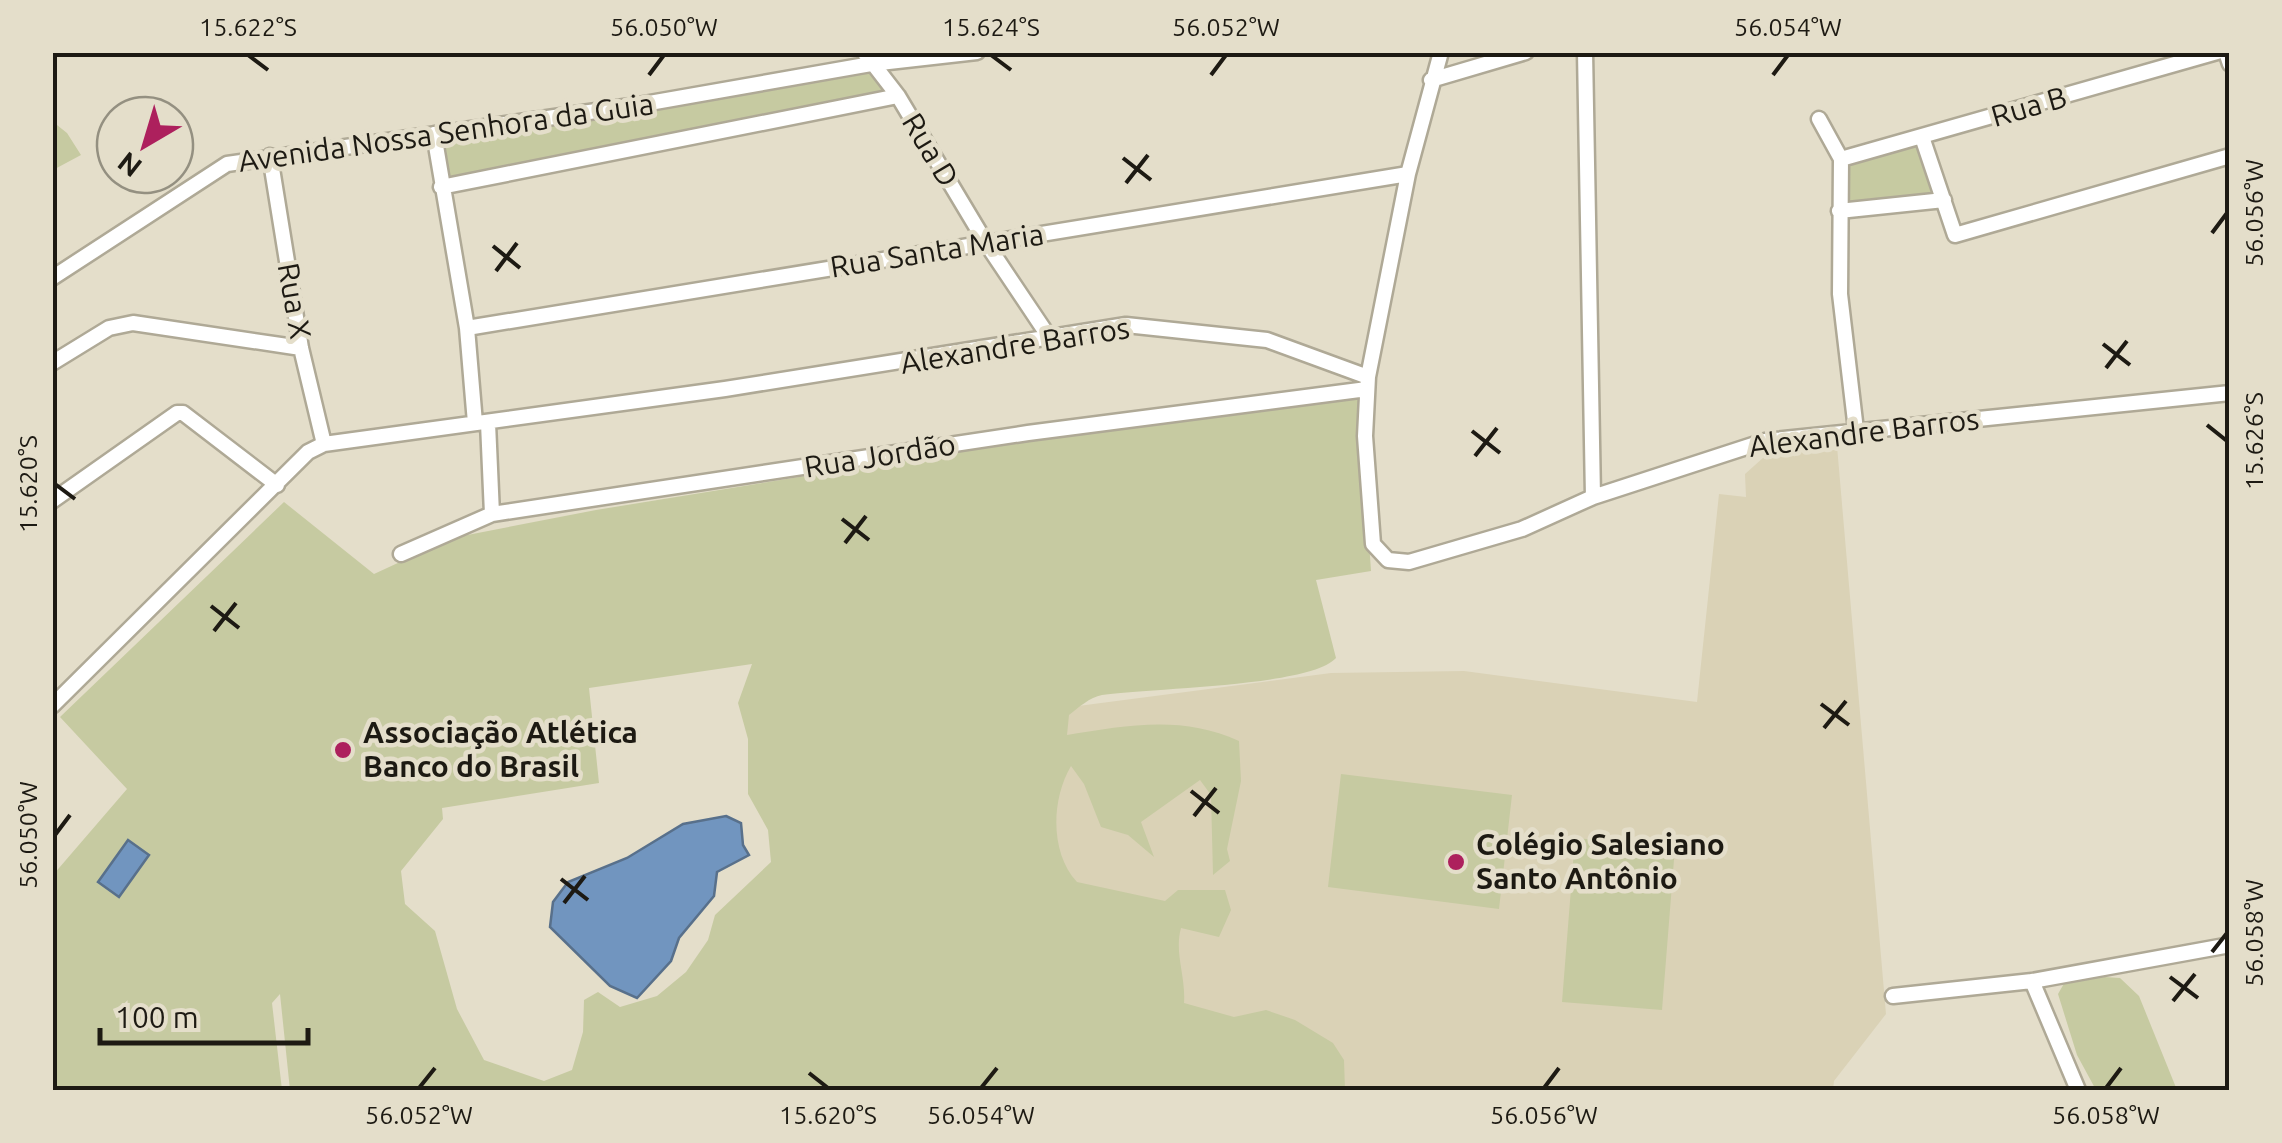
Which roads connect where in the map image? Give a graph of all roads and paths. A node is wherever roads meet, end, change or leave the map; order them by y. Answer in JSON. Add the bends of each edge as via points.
{"nodes":[{"id":1,"x":977,"y":52,"type":"edge"},
{"id":2,"x":1440,"y":52,"type":"edge"},
{"id":3,"x":1526,"y":52,"type":"edge"},
{"id":4,"x":1585,"y":52,"type":"edge"},
{"id":5,"x":2217,"y":52,"type":"edge"},
{"id":6,"x":2226,"y":52,"type":"edge"},
{"id":7,"x":867,"y":58,"type":"edge"},
{"id":8,"x":2230,"y":64,"type":"edge"},
{"id":9,"x":1432,"y":80,"type":"junction"},
{"id":10,"x":898,"y":96,"type":"junction"},
{"id":11,"x":1818,"y":119,"type":"dead end"},
{"id":12,"x":434,"y":134,"type":"junction"},
{"id":13,"x":1922,"y":138,"type":"junction"},
{"id":14,"x":270,"y":156,"type":"junction"},
{"id":15,"x":2230,"y":156,"type":"edge"},
{"id":16,"x":1840,"y":159,"type":"junction"},
{"id":17,"x":1408,"y":174,"type":"junction"},
{"id":18,"x":441,"y":187,"type":"junction"},
{"id":19,"x":1944,"y":200,"type":"junction"},
{"id":20,"x":1840,"y":211,"type":"junction"},
{"id":21,"x":986,"y":243,"type":"junction"},
{"id":22,"x":52,"y":278,"type":"edge"},
{"id":23,"x":467,"y":328,"type":"junction"},
{"id":24,"x":1051,"y":340,"type":"junction"},
{"id":25,"x":302,"y":348,"type":"junction"},
{"id":26,"x":52,"y":363,"type":"edge"},
{"id":27,"x":1368,"y":383,"type":"junction"},
{"id":28,"x":2230,"y":393,"type":"edge"},
{"id":29,"x":482,"y":423,"type":"junction"},
{"id":30,"x":1856,"y":430,"type":"junction"},
{"id":31,"x":324,"y":444,"type":"junction"},
{"id":32,"x":277,"y":485,"type":"junction"},
{"id":33,"x":1593,"y":497,"type":"junction"},
{"id":34,"x":52,"y":502,"type":"edge"},
{"id":35,"x":492,"y":514,"type":"junction"},
{"id":36,"x":401,"y":554,"type":"dead end"},
{"id":37,"x":52,"y":706,"type":"edge"},
{"id":38,"x":2230,"y":945,"type":"edge"},
{"id":39,"x":2032,"y":981,"type":"junction"},
{"id":40,"x":1894,"y":996,"type":"dead end"},
{"id":41,"x":2078,"y":1090,"type":"edge"}],
"edges":[{"from":1,"to":7,"type":"street","name":"Avenida Nossa Senhora da Guia"},
{"from":2,"to":9,"type":"street"},
{"from":3,"to":9,"type":"street"},
{"from":4,"to":33,"type":"street"},
{"from":5,"to":13,"type":"street","name":"Rua B"},
{"from":6,"to":8,"type":"street"},
{"from":7,"to":10,"type":"street","name":"Rua D"},
{"from":7,"to":12,"type":"street","name":"Avenida Nossa Senhora da Guia","via":[[638,105]]},
{"from":9,"to":17,"type":"street"},
{"from":10,"to":18,"type":"street","name":"Avenida Nossa Senhora da Guia"},
{"from":10,"to":21,"type":"street","name":"Rua D"},
{"from":11,"to":16,"type":"street"},
{"from":12,"to":14,"type":"street","name":"Avenida Nossa Senhora da Guia"},
{"from":12,"to":18,"type":"street"},
{"from":13,"to":16,"type":"street","name":"Rua B"},
{"from":13,"to":19,"type":"street"},
{"from":14,"to":22,"type":"street","name":"Avenida Nossa Senhora da Guia","via":[[212,170]]},
{"from":14,"to":25,"type":"street","name":"Rua X"},
{"from":15,"to":19,"type":"street","via":[[1955,235]]},
{"from":16,"to":20,"type":"street"},
{"from":17,"to":21,"type":"street","name":"Rua Santa Maria"},
{"from":17,"to":27,"type":"street"},
{"from":18,"to":23,"type":"street"},
{"from":19,"to":20,"type":"street"},
{"from":20,"to":30,"type":"street","via":[[1840,294]]},
{"from":21,"to":23,"type":"street","name":"Rua Santa Maria"},
{"from":21,"to":24,"type":"street","name":"Rua D"},
{"from":23,"to":29,"type":"street"},
{"from":24,"to":27,"type":"street","name":"Alexandre Barros","via":[[1126,325],[1199,330],[1267,340]]},
{"from":24,"to":29,"type":"street","name":"Alexandre Barros"},
{"from":25,"to":26,"type":"street","via":[[133,323],[109,328]]},
{"from":25,"to":31,"type":"street","name":"Rua X"},
{"from":27,"to":33,"type":"street","name":"Alexandre Barros","via":[[1373,544],[1388,560],[1410,562],[1522,530]]},
{"from":27,"to":35,"type":"street","name":"Rua Jordão"},
{"from":28,"to":30,"type":"street","name":"Alexandre Barros"},
{"from":29,"to":31,"type":"street","name":"Alexandre Barros"},
{"from":29,"to":35,"type":"street"},
{"from":30,"to":33,"type":"street","name":"Alexandre Barros","via":[[1765,441]]},
{"from":31,"to":32,"type":"street"},
{"from":32,"to":34,"type":"street","via":[[176,413]]},
{"from":32,"to":37,"type":"street"},
{"from":35,"to":36,"type":"street","name":"Rua Jordão"},
{"from":38,"to":39,"type":"street"},
{"from":39,"to":40,"type":"street"},
{"from":39,"to":41,"type":"street"}]}
